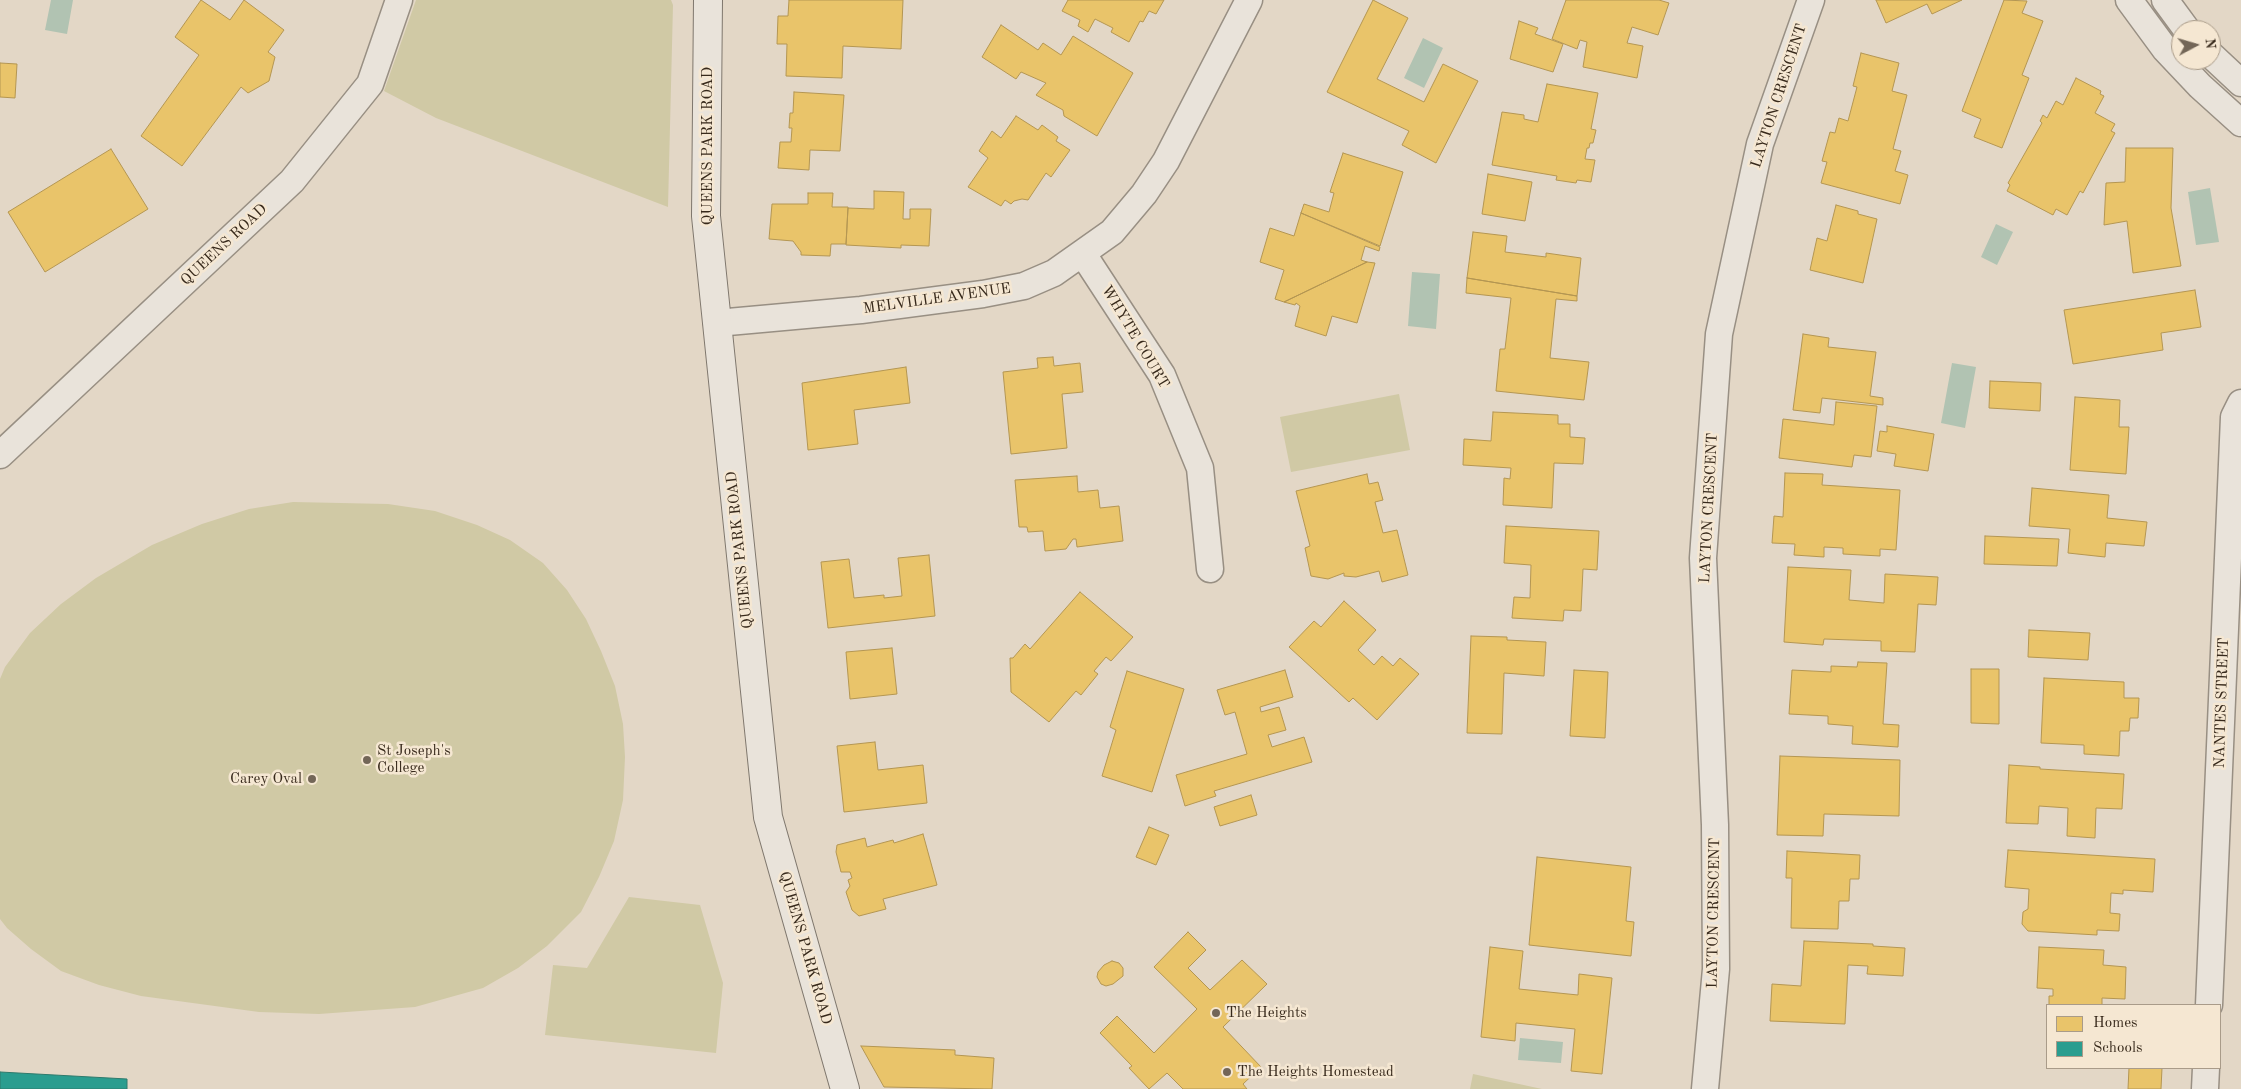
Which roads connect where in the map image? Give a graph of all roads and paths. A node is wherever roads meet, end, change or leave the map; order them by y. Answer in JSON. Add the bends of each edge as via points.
{"nodes":[{"id":1,"x":399,"y":0,"type":"edge"},
{"id":2,"x":708,"y":0,"type":"edge"},
{"id":3,"x":1249,"y":0,"type":"edge"},
{"id":4,"x":1811,"y":0,"type":"edge"},
{"id":5,"x":2129,"y":0,"type":"edge"},
{"id":6,"x":2165,"y":0,"type":"edge"},
{"id":7,"x":2180,"y":20,"type":"edge"},
{"id":8,"x":2221,"y":64,"type":"edge"},
{"id":9,"x":2241,"y":83,"type":"edge"},
{"id":10,"x":2241,"y":123,"type":"edge"},
{"id":11,"x":1083,"y":254,"type":"junction"},
{"id":12,"x":717,"y":323,"type":"junction"},
{"id":13,"x":2241,"y":403,"type":"edge"},
{"id":14,"x":0,"y":455,"type":"edge"},
{"id":15,"x":1210,"y":569,"type":"dead end"},
{"id":16,"x":2209,"y":1004,"type":"edge"},
{"id":17,"x":2206,"y":1069,"type":"edge"},
{"id":18,"x":845,"y":1089,"type":"edge"},
{"id":19,"x":1705,"y":1089,"type":"edge"},
{"id":20,"x":2205,"y":1089,"type":"edge"}],
"edges":[{"from":1,"to":14,"type":"street","name":"QUEENS ROAD","via":[[370,84],[292,181]]},
{"from":2,"to":12,"type":"main road","name":"QUEENS PARK ROAD","via":[[706,216]]},
{"from":3,"to":11,"type":"street","name":"MELVILLE AVENUE","via":[[1166,161],[1112,232]]},
{"from":4,"to":19,"type":"street","name":"LAYTON CRESCENT","via":[[1760,144],[1719,334],[1703,558],[1715,825],[1716,969]]},
{"from":5,"to":10,"type":"street","via":[[2165,49]]},
{"from":6,"to":7,"type":"street"},
{"from":8,"to":9,"type":"street"},
{"from":11,"to":12,"type":"street","name":"MELVILLE AVENUE","via":[[1054,273],[1024,286],[983,294],[861,310]]},
{"from":11,"to":15,"type":"street","name":"WHYTE COURT","via":[[1162,375],[1200,468]]},
{"from":12,"to":18,"type":"main road","name":"QUEENS PARK ROAD","via":[[768,817]]},
{"from":13,"to":16,"type":"street","name":"NANTES STREET","via":[[2234,417]]},
{"from":17,"to":20,"type":"street"}]}
